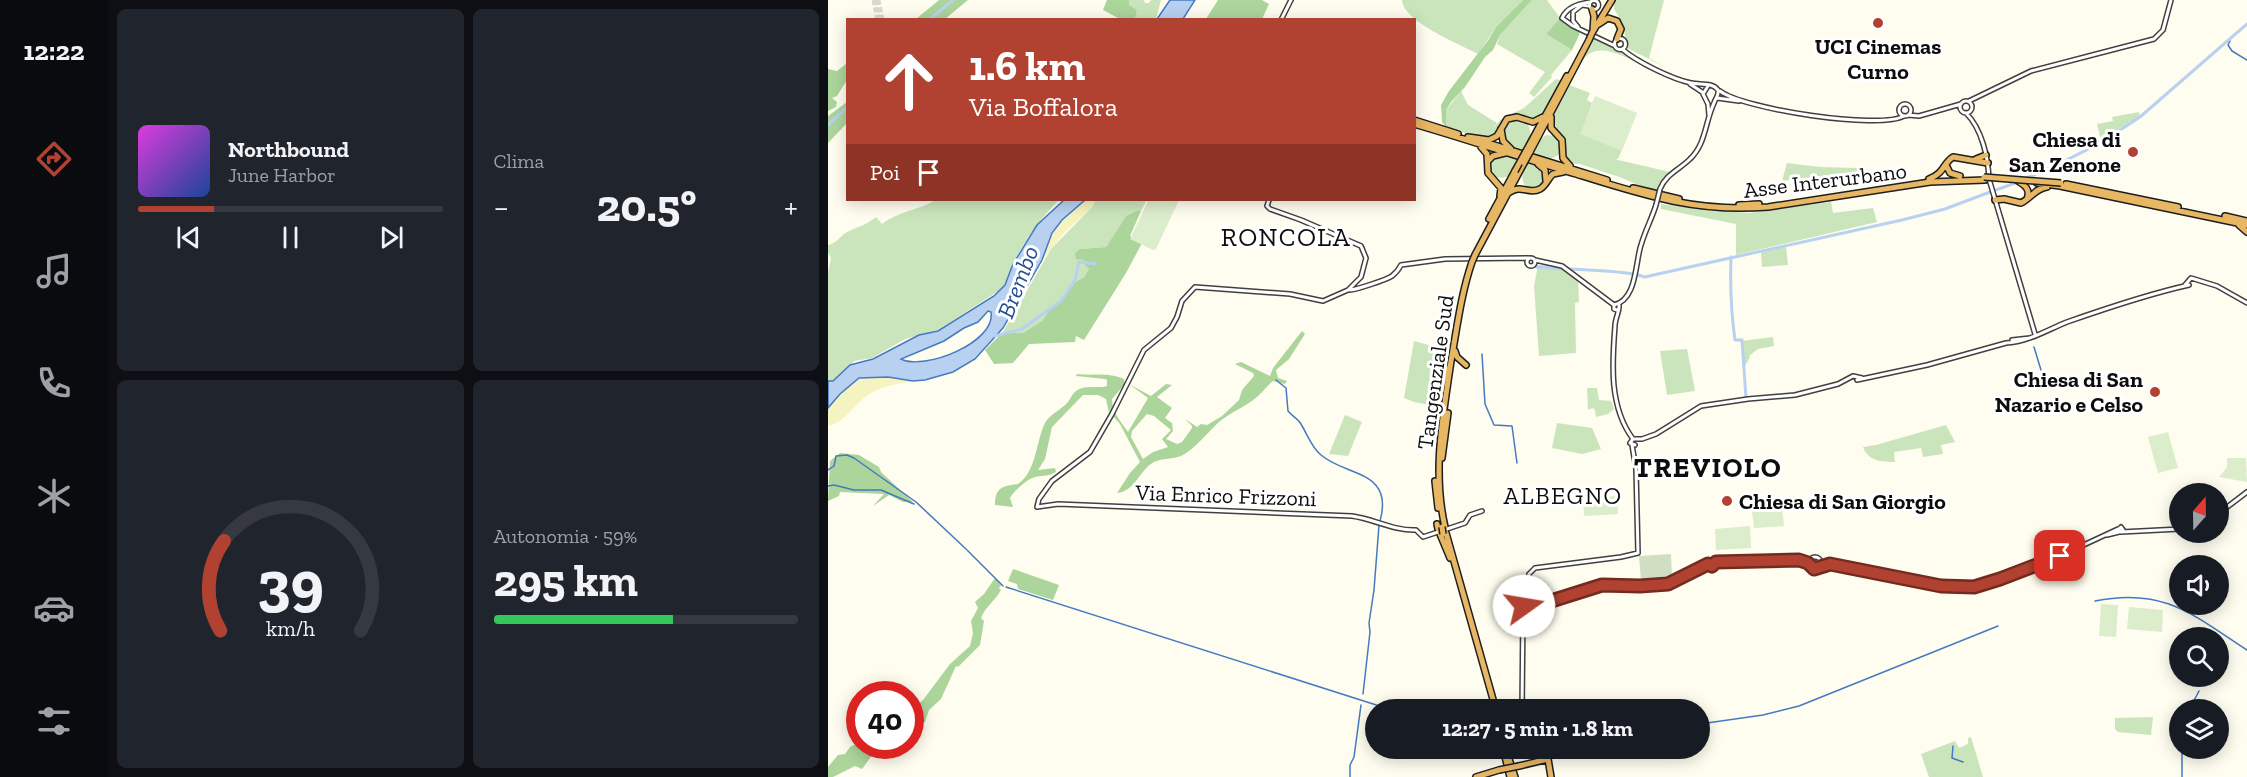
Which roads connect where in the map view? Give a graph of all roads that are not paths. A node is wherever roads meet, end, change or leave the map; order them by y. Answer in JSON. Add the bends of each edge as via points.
{"nodes":[{"id":1,"x":1291,"y":0,"type":"edge"},
{"id":2,"x":1611,"y":0,"type":"edge"},
{"id":3,"x":2171,"y":0,"type":"edge"},
{"id":4,"x":1590,"y":6,"type":"junction"},
{"id":5,"x":1282,"y":18,"type":"edge"},
{"id":6,"x":1599,"y":24,"type":"junction"},
{"id":7,"x":1583,"y":32,"type":"junction"},
{"id":8,"x":1593,"y":33,"type":"junction"},
{"id":9,"x":1616,"y":40,"type":"junction"},
{"id":10,"x":1607,"y":42,"type":"junction"},
{"id":11,"x":1615,"y":46,"type":"junction"},
{"id":12,"x":1624,"y":48,"type":"junction"},
{"id":13,"x":1578,"y":59,"type":"junction"},
{"id":14,"x":1689,"y":83,"type":"junction"},
{"id":15,"x":1709,"y":85,"type":"junction"},
{"id":16,"x":1718,"y":90,"type":"junction"},
{"id":17,"x":1703,"y":94,"type":"junction"},
{"id":18,"x":1705,"y":98,"type":"junction"},
{"id":19,"x":1725,"y":98,"type":"junction"},
{"id":20,"x":1716,"y":99,"type":"junction"},
{"id":21,"x":1743,"y":101,"type":"junction"},
{"id":22,"x":1970,"y":103,"type":"junction"},
{"id":23,"x":1961,"y":104,"type":"junction"},
{"id":24,"x":1550,"y":106,"type":"junction"},
{"id":25,"x":1713,"y":106,"type":"junction"},
{"id":26,"x":1954,"y":108,"type":"junction"},
{"id":27,"x":1911,"y":110,"type":"junction"},
{"id":28,"x":1961,"y":110,"type":"junction"},
{"id":29,"x":1899,"y":111,"type":"junction"},
{"id":30,"x":1968,"y":112,"type":"junction"},
{"id":31,"x":1552,"y":113,"type":"junction"},
{"id":32,"x":1921,"y":115,"type":"junction"},
{"id":33,"x":1906,"y":116,"type":"junction"},
{"id":34,"x":1895,"y":118,"type":"junction"},
{"id":35,"x":1526,"y":120,"type":"junction"},
{"id":36,"x":1709,"y":120,"type":"junction"},
{"id":37,"x":1416,"y":123,"type":"edge"},
{"id":38,"x":1501,"y":128,"type":"junction"},
{"id":39,"x":1558,"y":136,"type":"junction"},
{"id":40,"x":1467,"y":139,"type":"junction"},
{"id":41,"x":1510,"y":152,"type":"junction"},
{"id":42,"x":1528,"y":152,"type":"junction"},
{"id":43,"x":1562,"y":152,"type":"junction"},
{"id":44,"x":1986,"y":155,"type":"junction"},
{"id":45,"x":1975,"y":159,"type":"junction"},
{"id":46,"x":1544,"y":160,"type":"junction"},
{"id":47,"x":1488,"y":161,"type":"junction"},
{"id":48,"x":1527,"y":161,"type":"junction"},
{"id":49,"x":1988,"y":163,"type":"junction"},
{"id":50,"x":1946,"y":164,"type":"junction"},
{"id":51,"x":1515,"y":171,"type":"junction"},
{"id":52,"x":1571,"y":171,"type":"junction"},
{"id":53,"x":1959,"y":176,"type":"junction"},
{"id":54,"x":1494,"y":178,"type":"junction"},
{"id":55,"x":1984,"y":178,"type":"junction"},
{"id":56,"x":1929,"y":179,"type":"junction"},
{"id":57,"x":2018,"y":181,"type":"junction"},
{"id":58,"x":1546,"y":183,"type":"junction"},
{"id":59,"x":2060,"y":185,"type":"junction"},
{"id":60,"x":1527,"y":189,"type":"junction"},
{"id":61,"x":1995,"y":200,"type":"junction"},
{"id":62,"x":2026,"y":200,"type":"junction"},
{"id":63,"x":1269,"y":201,"type":"edge"},
{"id":64,"x":1501,"y":201,"type":"junction"},
{"id":65,"x":2142,"y":201,"type":"junction"},
{"id":66,"x":2236,"y":222,"type":"junction"},
{"id":67,"x":2246,"y":222,"type":"edge"},
{"id":68,"x":2247,"y":232,"type":"edge"},
{"id":69,"x":1472,"y":258,"type":"junction"},
{"id":70,"x":1528,"y":260,"type":"junction"},
{"id":71,"x":1535,"y":262,"type":"junction"},
{"id":72,"x":1358,"y":285,"type":"junction"},
{"id":73,"x":2247,"y":303,"type":"edge"},
{"id":74,"x":1614,"y":305,"type":"junction"},
{"id":75,"x":1619,"y":305,"type":"junction"},
{"id":76,"x":1617,"y":310,"type":"junction"},
{"id":77,"x":1459,"y":311,"type":"junction"},
{"id":78,"x":2036,"y":334,"type":"junction"},
{"id":79,"x":1466,"y":365,"type":"dead end"},
{"id":80,"x":1447,"y":369,"type":"junction"},
{"id":81,"x":1437,"y":409,"type":"dead end"},
{"id":82,"x":1448,"y":413,"type":"dead end"},
{"id":83,"x":1634,"y":442,"type":"junction"},
{"id":84,"x":2247,"y":492,"type":"edge"},
{"id":85,"x":2229,"y":506,"type":"edge"},
{"id":86,"x":1482,"y":512,"type":"dead end"},
{"id":87,"x":1443,"y":519,"type":"junction"},
{"id":88,"x":2169,"y":529,"type":"edge"},
{"id":89,"x":1442,"y":530,"type":"junction"},
{"id":90,"x":1810,"y":559,"type":"junction"},
{"id":91,"x":1801,"y":560,"type":"junction"},
{"id":92,"x":1821,"y":560,"type":"junction"},
{"id":93,"x":1830,"y":564,"type":"junction"},
{"id":94,"x":1809,"y":565,"type":"junction"},
{"id":95,"x":1821,"y":566,"type":"junction"},
{"id":96,"x":1524,"y":608,"type":"junction"},
{"id":97,"x":1492,"y":699,"type":"edge"},
{"id":98,"x":1492,"y":699,"type":"edge"},
{"id":99,"x":1522,"y":699,"type":"edge"},
{"id":100,"x":1508,"y":759,"type":"edge"},
{"id":101,"x":1509,"y":759,"type":"edge"},
{"id":102,"x":1548,"y":759,"type":"joint"},
{"id":103,"x":1476,"y":777,"type":"edge"},
{"id":104,"x":1513,"y":777,"type":"edge"},
{"id":105,"x":1551,"y":777,"type":"edge"}],
"edges":[{"from":1,"to":5,"type":"street"},
{"from":2,"to":6,"type":"highway"},
{"from":2,"to":8,"type":"highway"},
{"from":3,"to":22,"type":"street","via":[[2161,34],[2154,39],[2031,71]]},
{"from":4,"to":7,"type":"street","via":[[1579,6],[1572,14],[1574,24]]},
{"from":4,"to":7,"type":"street","via":[[1576,5],[1562,18]]},
{"from":4,"to":8,"type":"highway"},
{"from":6,"to":8,"type":"highway"},
{"from":6,"to":9,"type":"highway","via":[[1608,18],[1617,21],[1621,29]]},
{"from":7,"to":10,"type":"street"},
{"from":8,"to":13,"type":"highway","bridge":true},
{"from":9,"to":10,"type":"street"},
{"from":9,"to":11,"type":"street"},
{"from":9,"to":12,"type":"street","via":[[1624,40]]},
{"from":10,"to":11,"type":"street"},
{"from":11,"to":12,"type":"street"},
{"from":12,"to":14,"type":"street"},
{"from":13,"to":24,"type":"highway","name":"Tangenziale Sud"},
{"from":13,"to":31,"type":"highway","name":"Tangenziale Sud"},
{"from":14,"to":15,"type":"street"},
{"from":14,"to":17,"type":"street"},
{"from":15,"to":16,"type":"street"},
{"from":15,"to":17,"type":"street"},
{"from":16,"to":20,"type":"street"},
{"from":16,"to":21,"type":"street"},
{"from":17,"to":18,"type":"street"},
{"from":18,"to":20,"type":"street"},
{"from":18,"to":36,"type":"street"},
{"from":19,"to":20,"type":"street"},
{"from":19,"to":21,"type":"street"},
{"from":19,"to":25,"type":"street"},
{"from":20,"to":25,"type":"street"},
{"from":21,"to":34,"type":"street","via":[[1794,113],[1873,121]]},
{"from":22,"to":23,"type":"street"},
{"from":22,"to":30,"type":"street"},
{"from":23,"to":26,"type":"street"},
{"from":23,"to":28,"type":"street"},
{"from":24,"to":35,"type":"highway","via":[[1540,119]]},
{"from":24,"to":42,"type":"highway","name":"Tangenziale Sud"},
{"from":25,"to":36,"type":"street"},
{"from":26,"to":28,"type":"street"},
{"from":26,"to":32,"type":"street"},
{"from":27,"to":29,"type":"street","via":[[1905,103]]},
{"from":27,"to":32,"type":"street"},
{"from":27,"to":33,"type":"street"},
{"from":28,"to":30,"type":"street"},
{"from":29,"to":33,"type":"street"},
{"from":29,"to":34,"type":"street"},
{"from":30,"to":44,"type":"street"},
{"from":31,"to":39,"type":"highway","via":[[1550,126]]},
{"from":31,"to":42,"type":"highway","name":"Tangenziale Sud"},
{"from":32,"to":33,"type":"street"},
{"from":33,"to":34,"type":"street"},
{"from":35,"to":38,"type":"highway","via":[[1514,117]]},
{"from":35,"to":42,"type":"highway","via":[[1532,132]]},
{"from":36,"to":75,"type":"street","bridge":true,"via":[[1696,152],[1668,176],[1660,189],[1635,276]]},
{"from":37,"to":40,"type":"highway","name":"Asse Interurbano"},
{"from":38,"to":40,"type":"highway","via":[[1491,140]]},
{"from":38,"to":41,"type":"highway"},
{"from":39,"to":42,"type":"highway","via":[[1543,135]]},
{"from":39,"to":43,"type":"highway","via":[[1563,143]]},
{"from":40,"to":41,"type":"highway","name":"Asse Interurbano"},
{"from":40,"to":47,"type":"highway","via":[[1485,150]]},
{"from":41,"to":46,"type":"highway","name":"Asse Interurbano"},
{"from":41,"to":47,"type":"highway"},
{"from":41,"to":48,"type":"highway","name":"Asse Interurbano"},
{"from":42,"to":48,"type":"highway","name":"Tangenziale Sud","bridge":true},
{"from":42,"to":51,"type":"highway","name":"Tangenziale Sud","bridge":true},
{"from":43,"to":46,"type":"highway","via":[[1555,159]]},
{"from":43,"to":52,"type":"highway"},
{"from":44,"to":45,"type":"highway"},
{"from":44,"to":49,"type":"street"},
{"from":45,"to":49,"type":"highway"},
{"from":45,"to":50,"type":"highway","via":[[1953,157]]},
{"from":46,"to":52,"type":"highway","name":"Asse Interurbano"},
{"from":47,"to":54,"type":"highway","via":[[1488,173]]},
{"from":48,"to":52,"type":"highway","name":"Asse Interurbano"},
{"from":48,"to":58,"type":"highway","via":[[1544,168]]},
{"from":48,"to":60,"type":"highway","via":[[1520,180]]},
{"from":48,"to":64,"type":"highway","name":"Tangenziale Sud"},
{"from":49,"to":61,"type":"street"},
{"from":50,"to":53,"type":"highway","via":[[1950,173]]},
{"from":50,"to":56,"type":"highway","via":[[1940,174]]},
{"from":51,"to":54,"type":"highway","via":[[1507,178]]},
{"from":51,"to":64,"type":"highway","name":"Tangenziale Sud"},
{"from":52,"to":55,"type":"highway","name":"Asse Interurbano","via":[[1657,199],[1733,208],[1768,207],[1930,182]]},
{"from":52,"to":56,"type":"highway","name":"Asse Interurbano","via":[[1658,195],[1737,205]]},
{"from":52,"to":58,"type":"highway","via":[[1553,174]]},
{"from":53,"to":55,"type":"highway","name":"Asse Interurbano"},
{"from":53,"to":56,"type":"highway","name":"Asse Interurbano"},
{"from":54,"to":64,"type":"highway"},
{"from":55,"to":57,"type":"highway","name":"Asse Interurbano","bridge":true},
{"from":55,"to":59,"type":"highway","name":"Asse Interurbano","bridge":true},
{"from":57,"to":59,"type":"highway","name":"Asse Interurbano","bridge":true},
{"from":57,"to":62,"type":"highway","via":[[2028,189]]},
{"from":58,"to":60,"type":"highway","via":[[1537,190]]},
{"from":59,"to":62,"type":"highway","bridge":true,"via":[[2045,187]]},
{"from":59,"to":65,"type":"highway","name":"Asse Interurbano"},
{"from":60,"to":64,"type":"highway","via":[[1515,189]]},
{"from":61,"to":62,"type":"highway"},
{"from":61,"to":78,"type":"street"},
{"from":63,"to":72,"type":"street","via":[[1269,208],[1360,245],[1366,261]]},
{"from":64,"to":69,"type":"highway","name":"Tangenziale Sud"},
{"from":65,"to":66,"type":"highway","name":"Asse Interurbano"},
{"from":65,"to":67,"type":"highway","name":"Asse Interurbano"},
{"from":66,"to":67,"type":"highway","name":"Asse Interurbano"},
{"from":66,"to":68,"type":"highway"},
{"from":69,"to":77,"type":"highway","name":"Tangenziale Sud"},
{"from":69,"to":80,"type":"highway","name":"Tangenziale Sud","via":[[1458,295]]},
{"from":70,"to":71,"type":"street"},
{"from":70,"to":71,"type":"street","via":[[1530,266]]},
{"from":70,"to":72,"type":"street","via":[[1445,259],[1401,265],[1391,277]]},
{"from":71,"to":74,"type":"street","via":[[1559,264]]},
{"from":72,"to":86,"type":"street","name":"Via Enrico Frizzoni","via":[[1319,301],[1290,294],[1197,286],[1183,300],[1171,328],[1144,350],[1090,452],[1052,481],[1038,499],[1037,507],[1058,504],[1349,516],[1415,530],[1422,536],[1465,523],[1470,515]]},
{"from":73,"to":78,"type":"street","via":[[2217,286],[2191,282]]},
{"from":74,"to":75,"type":"street"},
{"from":74,"to":76,"type":"street"},
{"from":75,"to":76,"type":"street"},
{"from":76,"to":83,"type":"street","via":[[1615,400]]},
{"from":77,"to":79,"type":"highway","via":[[1455,354]]},
{"from":77,"to":87,"type":"highway","name":"Tangenziale Sud","via":[[1439,444]]},
{"from":78,"to":83,"type":"street","via":[[1927,365],[1795,394],[1701,406]]},
{"from":80,"to":81,"type":"highway"},
{"from":80,"to":89,"type":"highway","name":"Tangenziale Sud","via":[[1435,464]]},
{"from":82,"to":87,"type":"highway","via":[[1440,480]]},
{"from":83,"to":96,"type":"street","via":[[1638,552],[1535,568],[1531,571]]},
{"from":84,"to":85,"type":"street"},
{"from":87,"to":89,"type":"highway","name":"Tangenziale Sud"},
{"from":88,"to":93,"type":"street","via":[[2120,530],[1979,587],[1959,588]]},
{"from":89,"to":97,"type":"highway","name":"Tangenziale Sud"},
{"from":89,"to":98,"type":"highway","name":"Tangenziale Sud"},
{"from":90,"to":91,"type":"street"},
{"from":90,"to":92,"type":"street","via":[[1816,556]]},
{"from":90,"to":94,"type":"street"},
{"from":91,"to":94,"type":"street"},
{"from":91,"to":96,"type":"street","via":[[1708,564],[1668,584],[1602,585]]},
{"from":92,"to":93,"type":"street"},
{"from":92,"to":95,"type":"street"},
{"from":93,"to":95,"type":"street"},
{"from":94,"to":95,"type":"street","via":[[1816,569]]},
{"from":96,"to":99,"type":"street"},
{"from":100,"to":104,"type":"highway"},
{"from":101,"to":104,"type":"highway"},
{"from":102,"to":103,"type":"highway","bridge":true},
{"from":102,"to":105,"type":"highway"}]}
